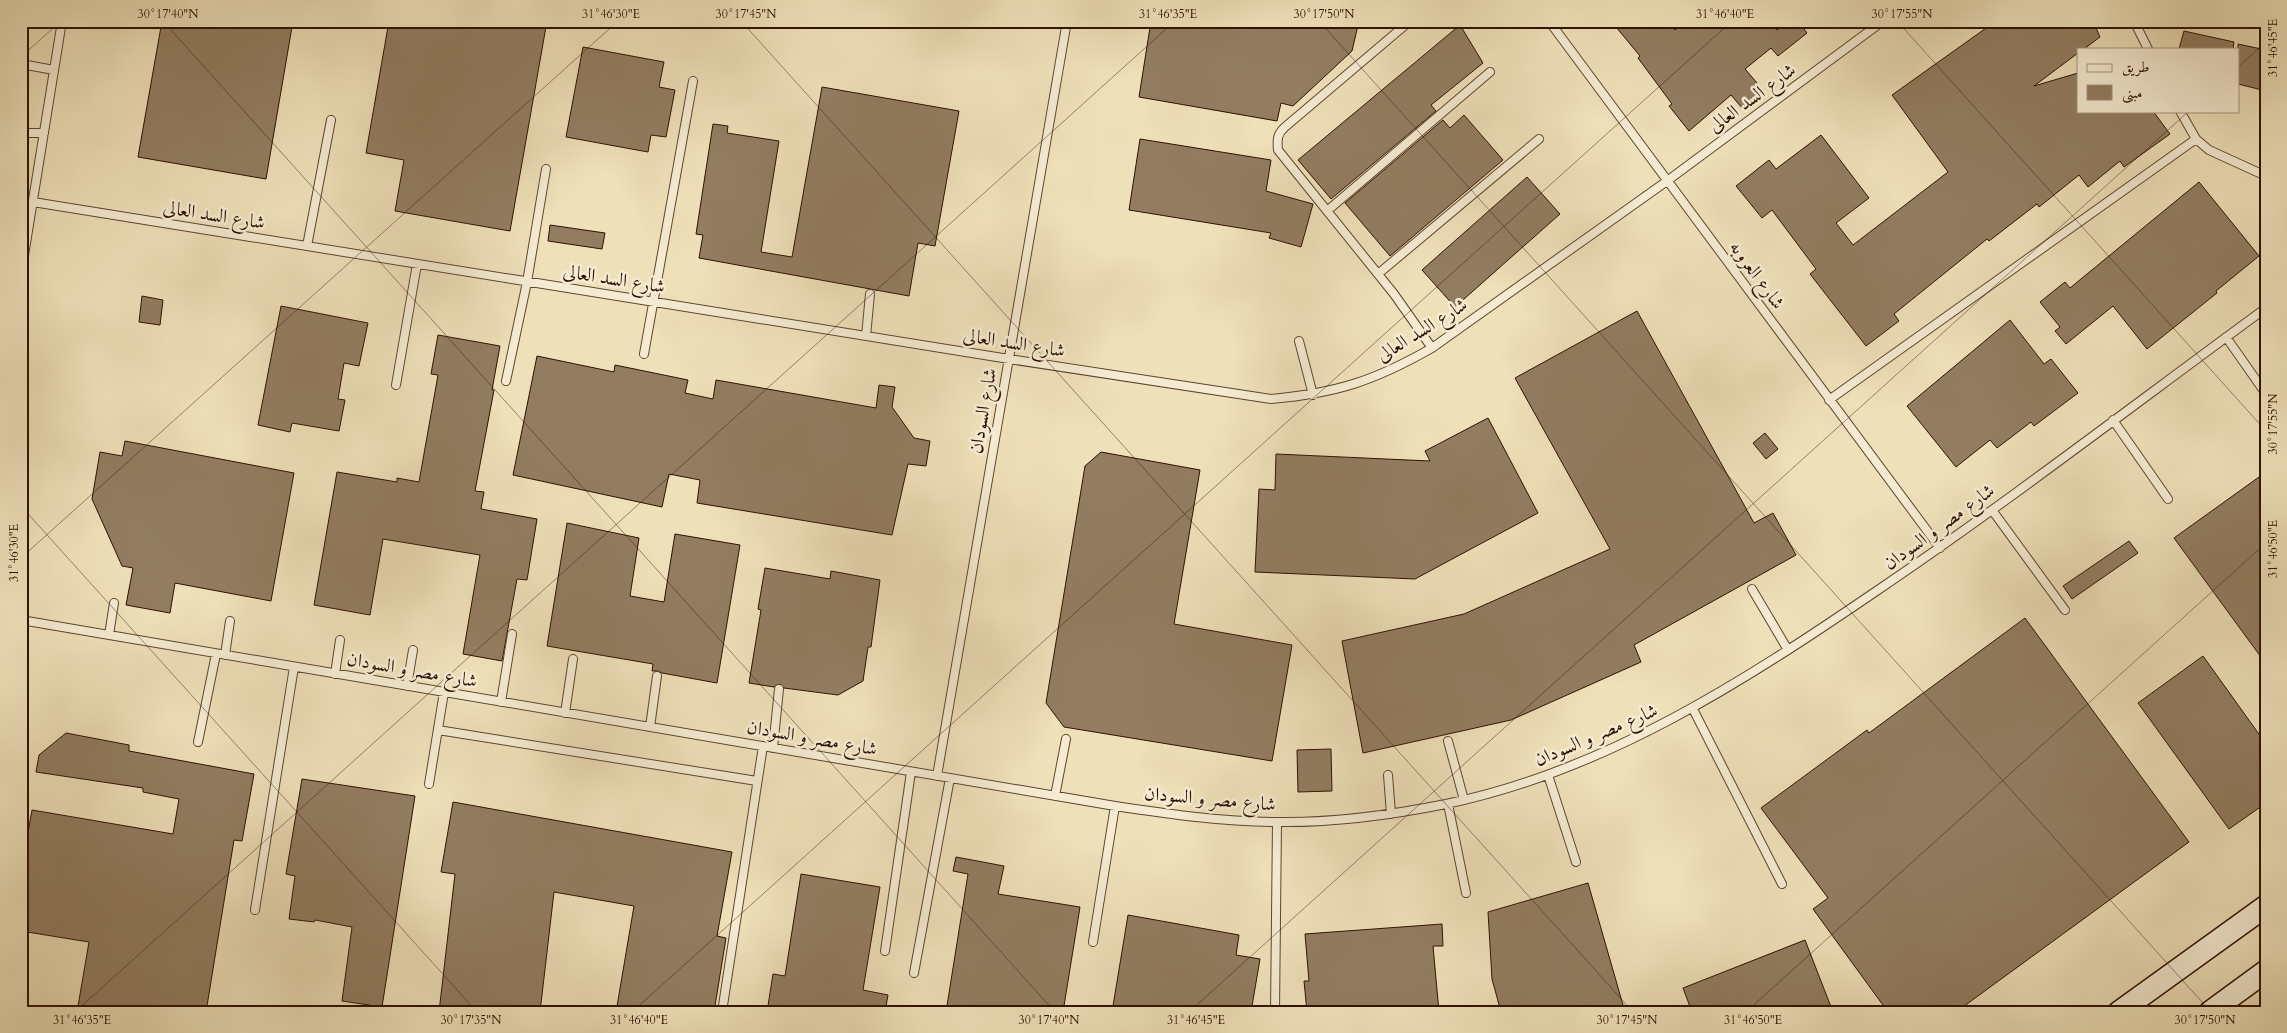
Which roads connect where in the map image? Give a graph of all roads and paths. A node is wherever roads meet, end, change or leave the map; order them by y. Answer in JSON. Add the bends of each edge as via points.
{"nodes":[{"id":1,"x":62,"y":21,"type":"edge"},
{"id":2,"x":1067,"y":21,"type":"edge"},
{"id":3,"x":1410,"y":21,"type":"edge"},
{"id":4,"x":1549,"y":21,"type":"edge"},
{"id":5,"x":1884,"y":21,"type":"edge"},
{"id":6,"x":2134,"y":21,"type":"edge"},
{"id":7,"x":2148,"y":48,"type":"edge"},
{"id":8,"x":21,"y":64,"type":"edge"},
{"id":9,"x":54,"y":70,"type":"junction"},
{"id":10,"x":1490,"y":72,"type":"dead end"},
{"id":11,"x":693,"y":81,"type":"dead end"},
{"id":12,"x":2181,"y":112,"type":"edge"},
{"id":13,"x":332,"y":120,"type":"dead end"},
{"id":14,"x":21,"y":133,"type":"edge"},
{"id":15,"x":44,"y":133,"type":"junction"},
{"id":16,"x":1539,"y":139,"type":"dead end"},
{"id":17,"x":2196,"y":139,"type":"junction"},
{"id":18,"x":546,"y":170,"type":"dead end"},
{"id":19,"x":2266,"y":176,"type":"edge"},
{"id":20,"x":1667,"y":180,"type":"junction"},
{"id":21,"x":33,"y":202,"type":"junction"},
{"id":22,"x":1327,"y":211,"type":"junction"},
{"id":23,"x":307,"y":246,"type":"junction"},
{"id":24,"x":417,"y":264,"type":"junction"},
{"id":25,"x":21,"y":274,"type":"edge"},
{"id":26,"x":1378,"y":274,"type":"junction"},
{"id":27,"x":527,"y":282,"type":"junction"},
{"id":28,"x":870,"y":294,"type":"dead end"},
{"id":29,"x":652,"y":302,"type":"junction"},
{"id":30,"x":2266,"y":308,"type":"edge"},
{"id":31,"x":866,"y":336,"type":"junction"},
{"id":32,"x":2226,"y":337,"type":"junction"},
{"id":33,"x":1299,"y":341,"type":"dead end"},
{"id":34,"x":1432,"y":348,"type":"junction"},
{"id":35,"x":644,"y":354,"type":"dead end"},
{"id":36,"x":1009,"y":359,"type":"junction"},
{"id":37,"x":506,"y":381,"type":"dead end"},
{"id":38,"x":396,"y":385,"type":"dead end"},
{"id":39,"x":2266,"y":394,"type":"edge"},
{"id":40,"x":1313,"y":395,"type":"junction"},
{"id":41,"x":1829,"y":400,"type":"junction"},
{"id":42,"x":2113,"y":420,"type":"junction"},
{"id":43,"x":2168,"y":499,"type":"dead end"},
{"id":44,"x":1992,"y":510,"type":"junction"},
{"id":45,"x":1940,"y":548,"type":"junction"},
{"id":46,"x":1752,"y":589,"type":"dead end"},
{"id":47,"x":114,"y":603,"type":"dead end"},
{"id":48,"x":2065,"y":610,"type":"dead end"},
{"id":49,"x":21,"y":620,"type":"edge"},
{"id":50,"x":230,"y":621,"type":"dead end"},
{"id":51,"x":512,"y":634,"type":"dead end"},
{"id":52,"x":108,"y":635,"type":"junction"},
{"id":53,"x":340,"y":640,"type":"dead end"},
{"id":54,"x":413,"y":650,"type":"dead end"},
{"id":55,"x":1788,"y":650,"type":"junction"},
{"id":56,"x":216,"y":654,"type":"junction"},
{"id":57,"x":225,"y":655,"type":"junction"},
{"id":58,"x":573,"y":658,"type":"dead end"},
{"id":59,"x":294,"y":667,"type":"junction"},
{"id":60,"x":335,"y":674,"type":"junction"},
{"id":61,"x":657,"y":676,"type":"dead end"},
{"id":62,"x":407,"y":686,"type":"junction"},
{"id":63,"x":779,"y":689,"type":"dead end"},
{"id":64,"x":444,"y":692,"type":"junction"},
{"id":65,"x":501,"y":702,"type":"junction"},
{"id":66,"x":1693,"y":709,"type":"junction"},
{"id":67,"x":564,"y":713,"type":"junction"},
{"id":68,"x":650,"y":728,"type":"junction"},
{"id":69,"x":438,"y":730,"type":"junction"},
{"id":70,"x":1066,"y":739,"type":"dead end"},
{"id":71,"x":1448,"y":741,"type":"dead end"},
{"id":72,"x":198,"y":742,"type":"dead end"},
{"id":73,"x":763,"y":746,"type":"junction"},
{"id":74,"x":772,"y":748,"type":"junction"},
{"id":75,"x":911,"y":772,"type":"junction"},
{"id":76,"x":1388,"y":775,"type":"dead end"},
{"id":77,"x":1548,"y":775,"type":"junction"},
{"id":78,"x":937,"y":776,"type":"junction"},
{"id":79,"x":950,"y":778,"type":"junction"},
{"id":80,"x":757,"y":781,"type":"junction"},
{"id":81,"x":429,"y":784,"type":"dead end"},
{"id":82,"x":1055,"y":796,"type":"junction"},
{"id":83,"x":1464,"y":800,"type":"junction"},
{"id":84,"x":1448,"y":804,"type":"junction"},
{"id":85,"x":1115,"y":806,"type":"junction"},
{"id":86,"x":1391,"y":814,"type":"junction"},
{"id":87,"x":1277,"y":822,"type":"junction"},
{"id":88,"x":1576,"y":862,"type":"dead end"},
{"id":89,"x":1782,"y":884,"type":"dead end"},
{"id":90,"x":1466,"y":893,"type":"dead end"},
{"id":91,"x":2266,"y":906,"type":"edge"},
{"id":92,"x":255,"y":910,"type":"dead end"},
{"id":93,"x":1093,"y":942,"type":"dead end"},
{"id":94,"x":885,"y":951,"type":"dead end"},
{"id":95,"x":2266,"y":971,"type":"edge"},
{"id":96,"x":914,"y":973,"type":"dead end"},
{"id":97,"x":722,"y":1012,"type":"edge"},
{"id":98,"x":1275,"y":1012,"type":"edge"},
{"id":99,"x":2119,"y":1012,"type":"edge"},
{"id":100,"x":2210,"y":1012,"type":"edge"}],
"edges":[{"from":1,"to":9,"type":"lane"},
{"from":2,"to":36,"type":"lane","name":"شارع السودان"},
{"from":3,"to":22,"type":"lane","via":[[1280,132],[1278,150]]},
{"from":4,"to":20,"type":"lane","name":"شارع العروبه"},
{"from":5,"to":20,"type":"lane","name":"شارع السد العالى"},
{"from":6,"to":7,"type":"lane"},
{"from":8,"to":9,"type":"lane"},
{"from":9,"to":15,"type":"lane"},
{"from":10,"to":22,"type":"lane"},
{"from":11,"to":29,"type":"lane"},
{"from":12,"to":17,"type":"lane"},
{"from":13,"to":23,"type":"lane"},
{"from":14,"to":15,"type":"lane"},
{"from":15,"to":21,"type":"lane"},
{"from":16,"to":26,"type":"lane"},
{"from":17,"to":19,"type":"lane","via":[[2209,150]]},
{"from":17,"to":41,"type":"lane"},
{"from":18,"to":27,"type":"lane"},
{"from":20,"to":34,"type":"lane","name":"شارع السد العالى"},
{"from":20,"to":41,"type":"lane","name":"شارع العروبه"},
{"from":21,"to":23,"type":"lane","name":"شارع السد العالى"},
{"from":21,"to":25,"type":"lane"},
{"from":22,"to":26,"type":"lane"},
{"from":23,"to":24,"type":"lane","name":"شارع السد العالى"},
{"from":24,"to":27,"type":"lane","name":"شارع السد العالى"},
{"from":24,"to":38,"type":"lane"},
{"from":26,"to":34,"type":"lane"},
{"from":27,"to":29,"type":"lane","name":"شارع السد العالى"},
{"from":27,"to":37,"type":"lane"},
{"from":28,"to":31,"type":"lane"},
{"from":29,"to":31,"type":"lane","name":"شارع السد العالى"},
{"from":29,"to":35,"type":"lane"},
{"from":30,"to":32,"type":"lane","name":"شارع مصر و السودان"},
{"from":31,"to":36,"type":"lane","name":"شارع السد العالى"},
{"from":32,"to":39,"type":"lane"},
{"from":32,"to":42,"type":"lane","name":"شارع مصر و السودان"},
{"from":33,"to":40,"type":"lane"},
{"from":34,"to":40,"type":"lane","name":"شارع السد العالى","via":[[1395,369],[1355,385]]},
{"from":36,"to":40,"type":"lane","name":"شارع السد العالى","via":[[1271,399]]},
{"from":36,"to":78,"type":"lane","name":"شارع السودان"},
{"from":41,"to":45,"type":"lane","name":"شارع العروبه"},
{"from":42,"to":43,"type":"lane"},
{"from":42,"to":44,"type":"lane","name":"شارع مصر و السودان"},
{"from":44,"to":45,"type":"lane","name":"شارع مصر و السودان"},
{"from":44,"to":48,"type":"lane"},
{"from":45,"to":55,"type":"lane","name":"شارع مصر و السودان"},
{"from":46,"to":55,"type":"lane"},
{"from":47,"to":52,"type":"lane"},
{"from":49,"to":52,"type":"lane","name":"شارع مصر و السودان"},
{"from":50,"to":57,"type":"lane"},
{"from":51,"to":65,"type":"lane"},
{"from":52,"to":56,"type":"lane","name":"شارع مصر و السودان"},
{"from":53,"to":60,"type":"lane"},
{"from":54,"to":62,"type":"lane"},
{"from":55,"to":66,"type":"lane","name":"شارع مصر و السودان"},
{"from":56,"to":57,"type":"lane","name":"شارع مصر و السودان"},
{"from":56,"to":72,"type":"lane"},
{"from":57,"to":59,"type":"lane","name":"شارع مصر و السودان"},
{"from":58,"to":67,"type":"lane"},
{"from":59,"to":60,"type":"lane","name":"شارع مصر و السودان"},
{"from":59,"to":92,"type":"lane"},
{"from":60,"to":62,"type":"lane","name":"شارع مصر و السودان"},
{"from":61,"to":68,"type":"lane"},
{"from":62,"to":64,"type":"lane","name":"شارع مصر و السودان"},
{"from":63,"to":74,"type":"lane"},
{"from":64,"to":65,"type":"lane","name":"شارع مصر و السودان"},
{"from":64,"to":69,"type":"lane"},
{"from":65,"to":67,"type":"lane","name":"شارع مصر و السودان"},
{"from":66,"to":77,"type":"lane","name":"شارع مصر و السودان","via":[[1616,747]]},
{"from":66,"to":89,"type":"lane"},
{"from":67,"to":68,"type":"lane","name":"شارع مصر و السودان"},
{"from":68,"to":73,"type":"lane","name":"شارع مصر و السودان"},
{"from":69,"to":80,"type":"lane"},
{"from":69,"to":81,"type":"lane"},
{"from":70,"to":82,"type":"lane"},
{"from":71,"to":83,"type":"lane"},
{"from":73,"to":74,"type":"lane","name":"شارع مصر و السودان"},
{"from":73,"to":80,"type":"lane"},
{"from":74,"to":75,"type":"lane","name":"شارع مصر و السودان"},
{"from":75,"to":78,"type":"lane","name":"شارع مصر و السودان"},
{"from":75,"to":94,"type":"lane"},
{"from":76,"to":86,"type":"lane"},
{"from":77,"to":83,"type":"lane","name":"شارع مصر و السودان"},
{"from":77,"to":88,"type":"lane"},
{"from":78,"to":79,"type":"lane","name":"شارع مصر و السودان"},
{"from":79,"to":82,"type":"lane","name":"شارع مصر و السودان"},
{"from":79,"to":96,"type":"lane"},
{"from":80,"to":97,"type":"lane"},
{"from":82,"to":85,"type":"lane","name":"شارع مصر و السودان"},
{"from":83,"to":84,"type":"lane","name":"شارع مصر و السودان"},
{"from":84,"to":86,"type":"lane","name":"شارع مصر و السودان"},
{"from":84,"to":90,"type":"lane"},
{"from":85,"to":87,"type":"lane","name":"شارع مصر و السودان","via":[[1196,818]]},
{"from":85,"to":93,"type":"lane"},
{"from":86,"to":87,"type":"lane","name":"شارع مصر و السودان"},
{"from":87,"to":98,"type":"lane"},
{"from":91,"to":99,"type":"street"},
{"from":95,"to":100,"type":"street"}]}
